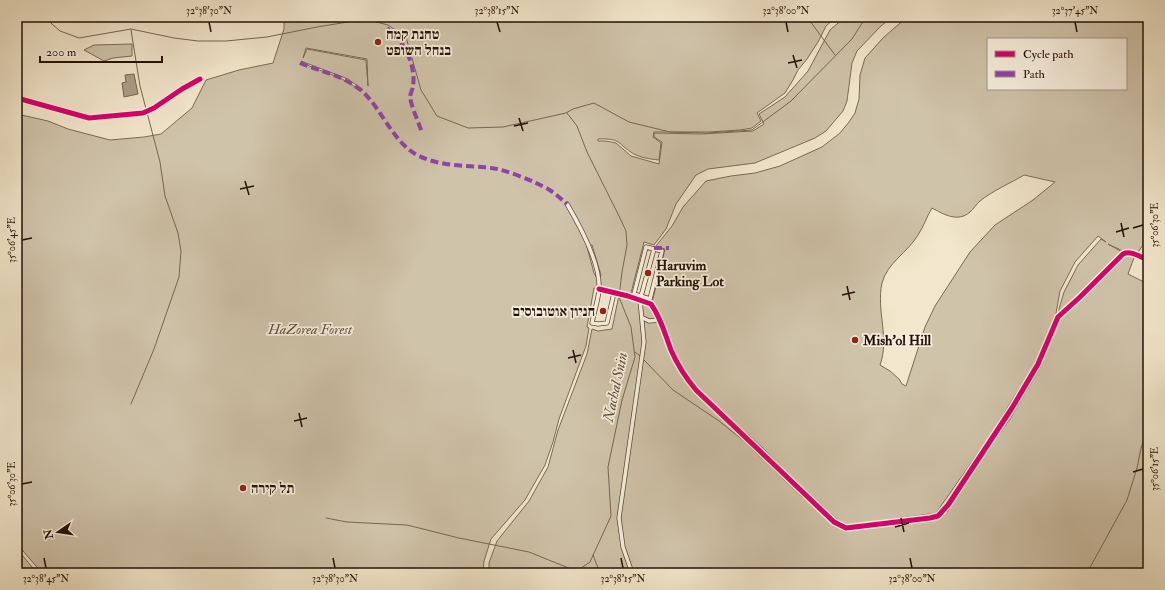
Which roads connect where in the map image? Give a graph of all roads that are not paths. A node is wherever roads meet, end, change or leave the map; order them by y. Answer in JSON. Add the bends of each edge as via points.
{"nodes":[{"id":1,"x":200,"y":79,"type":"dead end"},
{"id":2,"x":17,"y":98,"type":"edge"},
{"id":3,"x":568,"y":204,"type":"dead end"},
{"id":4,"x":654,"y":249,"type":"junction"},
{"id":5,"x":1148,"y":260,"type":"edge"},
{"id":6,"x":599,"y":289,"type":"junction"},
{"id":7,"x":614,"y":293,"type":"junction"},
{"id":8,"x":641,"y":298,"type":"junction"},
{"id":9,"x":642,"y":318,"type":"junction"},
{"id":10,"x":661,"y":320,"type":"junction"},
{"id":11,"x":632,"y":573,"type":"edge"}],
"edges":[{"from":1,"to":2,"type":"street","via":[[143,114],[89,118]]},
{"from":3,"to":6,"type":"street","via":[[593,258]]},
{"from":4,"to":8,"type":"street"},
{"from":4,"to":8,"type":"street","via":[[646,247],[634,294]]},
{"from":4,"to":8,"type":"street","via":[[662,251],[650,299]]},
{"from":5,"to":10,"type":"street","via":[[1131,253],[1123,254],[1058,317],[1038,364],[948,505],[938,516],[921,520],[846,528],[834,522],[696,390],[674,356]]},
{"from":6,"to":7,"type":"street"},
{"from":6,"to":7,"type":"street","via":[[592,323],[608,324]]},
{"from":7,"to":8,"type":"street"},
{"from":8,"to":9,"type":"street"},
{"from":8,"to":10,"type":"street","via":[[651,304]]},
{"from":9,"to":10,"type":"street","via":[[650,321]]},
{"from":9,"to":11,"type":"street","via":[[643,353],[619,518],[623,547]]}]}
